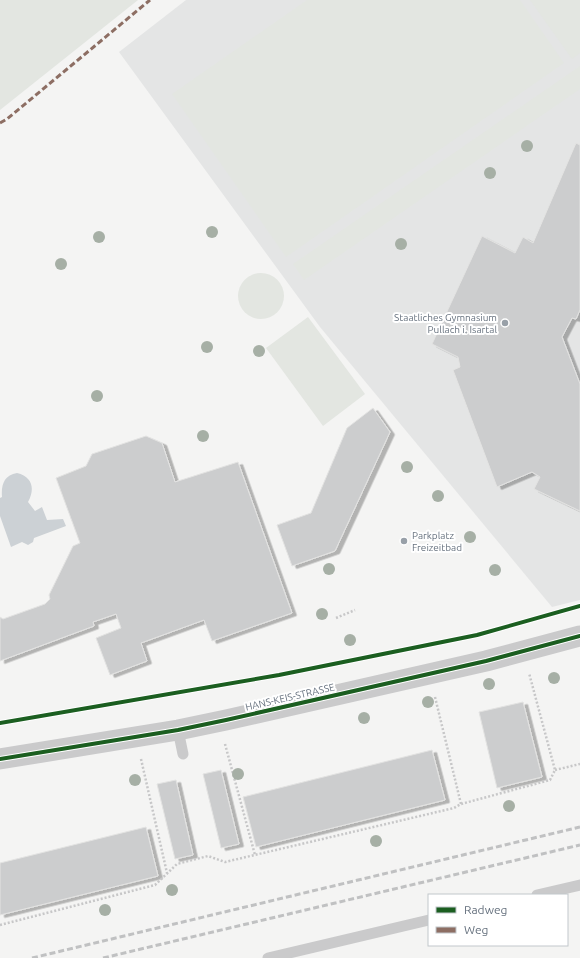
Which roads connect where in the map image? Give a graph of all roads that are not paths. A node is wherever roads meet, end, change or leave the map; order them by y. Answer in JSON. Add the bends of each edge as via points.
{"nodes":[{"id":1,"x":580,"y":636,"type":"edge"},
{"id":2,"x":178,"y":730,"type":"junction"},
{"id":3,"x":183,"y":754,"type":"dead end"},
{"id":4,"x":0,"y":759,"type":"edge"},
{"id":5,"x":580,"y":885,"type":"edge"},
{"id":6,"x":541,"y":894,"type":"edge"},
{"id":7,"x":428,"y":920,"type":"edge"},
{"id":8,"x":268,"y":958,"type":"edge"}],
"edges":[{"from":1,"to":2,"type":"street","name":"HANS-KEIS-STRASSE","via":[[429,674]]},
{"from":2,"to":3,"type":"lane"},
{"from":2,"to":4,"type":"street","name":"HANS-KEIS-STRASSE"},
{"from":5,"to":6,"type":"lane"},
{"from":7,"to":8,"type":"lane"}]}
